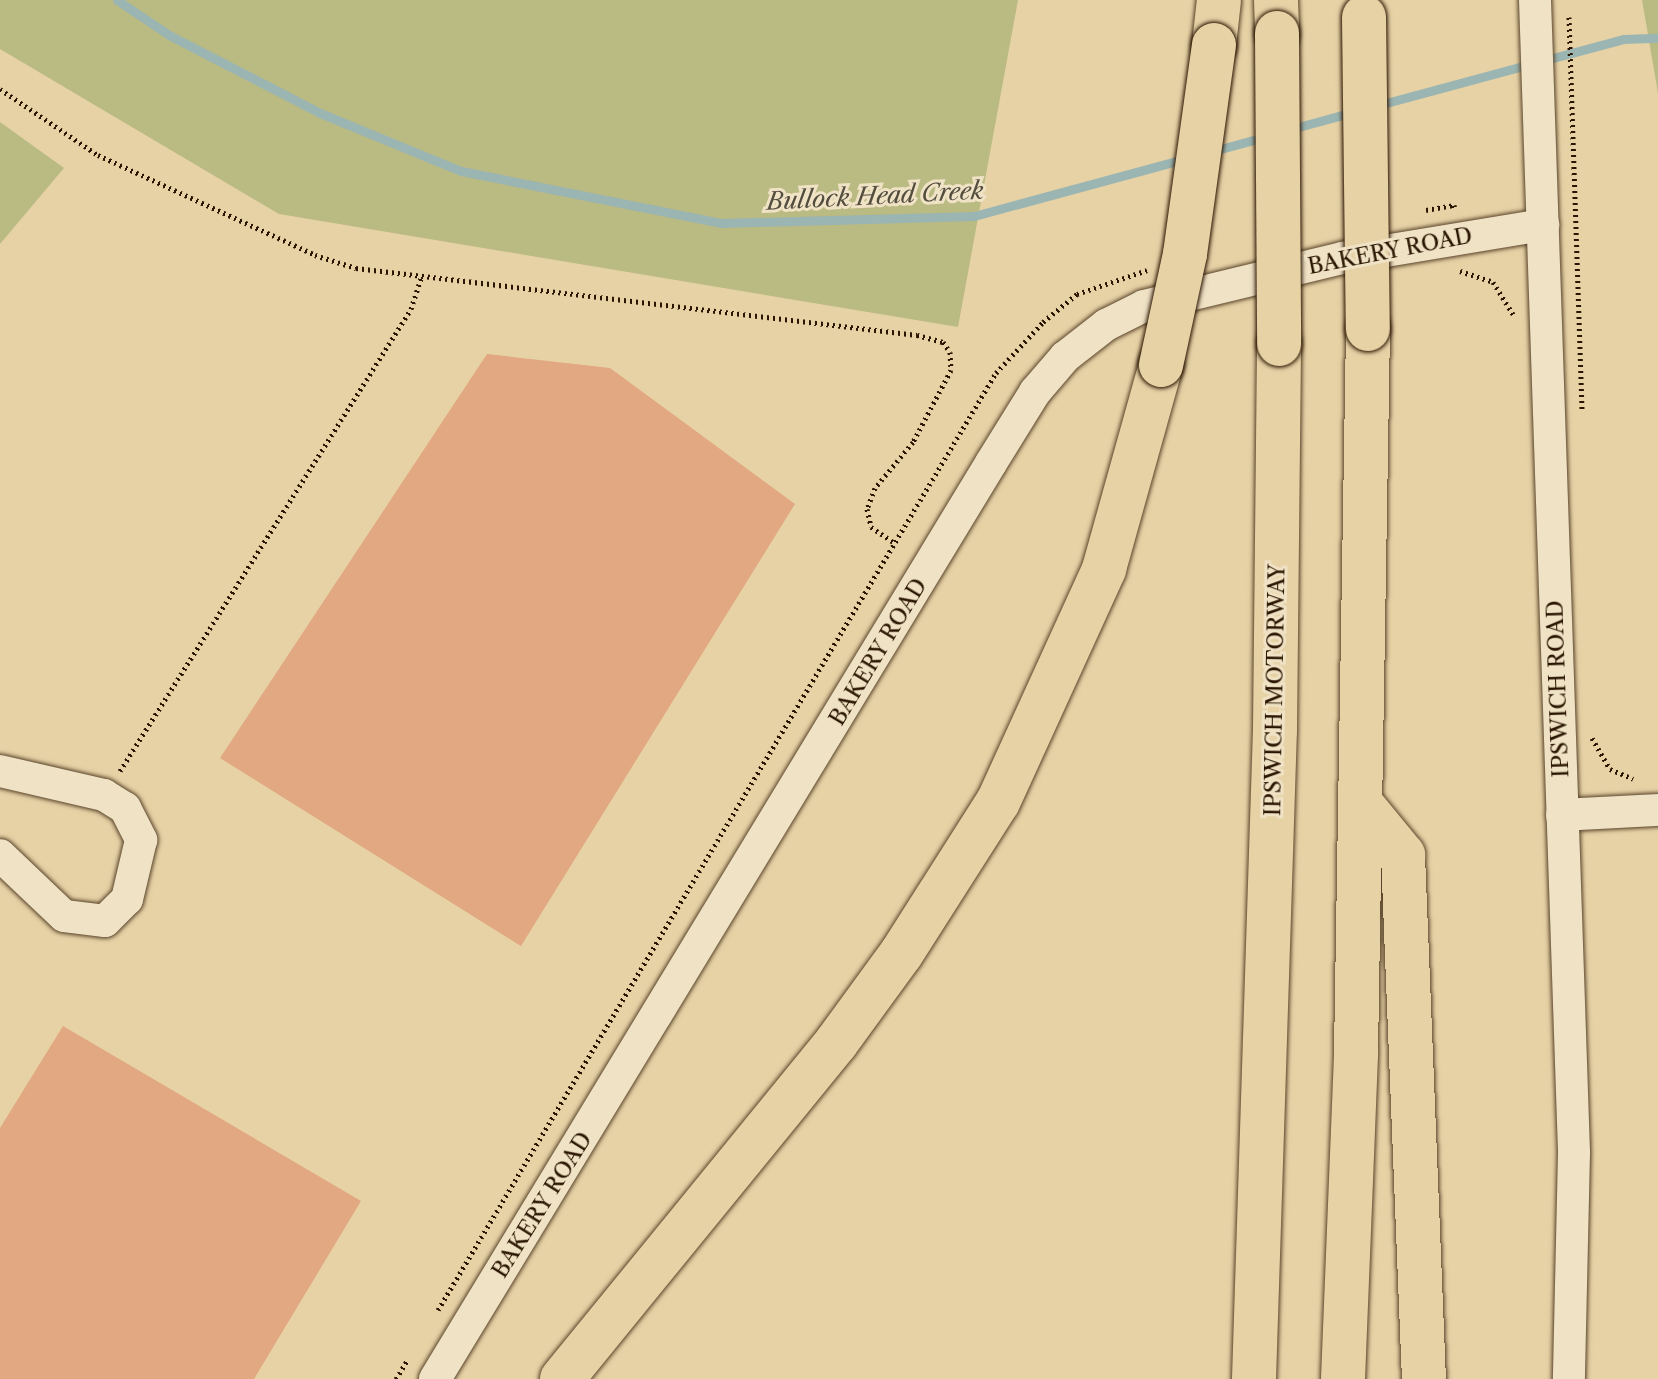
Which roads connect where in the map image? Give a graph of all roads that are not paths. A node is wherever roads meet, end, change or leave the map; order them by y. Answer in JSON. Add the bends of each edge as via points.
{"nodes":[{"id":1,"x":1219,"y":0,"type":"edge"},
{"id":2,"x":1535,"y":1,"type":"edge"},
{"id":3,"x":1364,"y":9,"type":"edge"},
{"id":4,"x":1276,"y":17,"type":"edge"},
{"id":5,"x":1543,"y":225,"type":"junction"},
{"id":6,"x":0,"y":771,"type":"edge"},
{"id":7,"x":1652,"y":796,"type":"edge"},
{"id":8,"x":1362,"y":805,"type":"junction"},
{"id":9,"x":1562,"y":815,"type":"junction"},
{"id":10,"x":0,"y":855,"type":"edge"},
{"id":11,"x":435,"y":1379,"type":"edge"},
{"id":12,"x":562,"y":1379,"type":"edge"},
{"id":13,"x":1254,"y":1379,"type":"edge"},
{"id":14,"x":1343,"y":1379,"type":"edge"},
{"id":15,"x":1424,"y":1379,"type":"edge"},
{"id":16,"x":1569,"y":1379,"type":"edge"}],
"edges":[{"from":1,"to":12,"type":"highway","bridge":true,"via":[[1185,254],[1161,365],[1104,569],[1033,730],[983,827],[901,954],[836,1043]]},
{"from":2,"to":5,"type":"street","name":"IPSWICH ROAD"},
{"from":3,"to":8,"type":"highway","bridge":true,"via":[[1368,329]]},
{"from":4,"to":13,"type":"highway","name":"IPSWICH MOTORWAY","bridge":true,"via":[[1275,730]]},
{"from":5,"to":9,"type":"street","name":"IPSWICH ROAD"},
{"from":5,"to":11,"type":"street","name":"BAKERY ROAD","via":[[1343,258],[1144,306],[1106,325],[1065,357],[1027,404]]},
{"from":6,"to":10,"type":"street","via":[[104,795],[125,808],[141,840],[127,899],[105,921],[64,916]]},
{"from":7,"to":9,"type":"street"},
{"from":8,"to":14,"type":"highway"},
{"from":8,"to":15,"type":"highway","via":[[1403,855]]},
{"from":9,"to":16,"type":"street","name":"IPSWICH ROAD","via":[[1574,1153]]}]}
